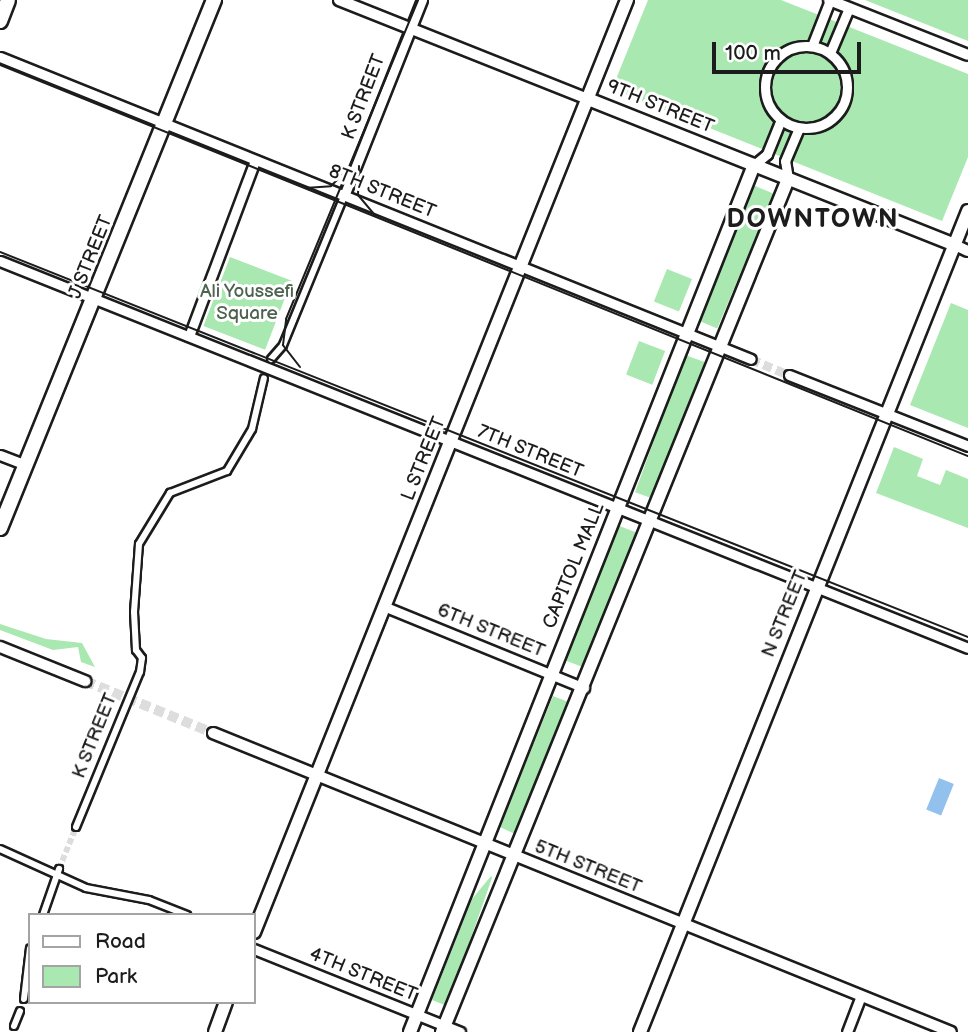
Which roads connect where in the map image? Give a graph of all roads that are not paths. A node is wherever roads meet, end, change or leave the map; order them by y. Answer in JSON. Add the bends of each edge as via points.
{"nodes":[{"id":1,"x":8,"y":0,"type":"edge"},
{"id":2,"x":214,"y":0,"type":"edge"},
{"id":3,"x":339,"y":0,"type":"edge"},
{"id":4,"x":422,"y":0,"type":"edge"},
{"id":5,"x":627,"y":0,"type":"edge"},
{"id":6,"x":830,"y":0,"type":"edge"},
{"id":7,"x":849,"y":8,"type":"junction"},
{"id":8,"x":0,"y":21,"type":"edge"},
{"id":9,"x":410,"y":29,"type":"junction"},
{"id":10,"x":812,"y":46,"type":"junction"},
{"id":11,"x":830,"y":53,"type":"junction"},
{"id":12,"x":968,"y":55,"type":"edge"},
{"id":13,"x":0,"y":57,"type":"edge"},
{"id":14,"x":588,"y":99,"type":"junction"},
{"id":15,"x":781,"y":120,"type":"junction"},
{"id":16,"x":165,"y":124,"type":"junction"},
{"id":17,"x":799,"y":128,"type":"junction"},
{"id":18,"x":255,"y":160,"type":"junction"},
{"id":19,"x":754,"y":165,"type":"junction"},
{"id":20,"x":788,"y":179,"type":"junction"},
{"id":21,"x":344,"y":196,"type":"junction"},
{"id":22,"x":968,"y":211,"type":"edge"},
{"id":23,"x":955,"y":245,"type":"junction"},
{"id":24,"x":968,"y":251,"type":"edge"},
{"id":25,"x":0,"y":261,"type":"edge"},
{"id":26,"x":521,"y":267,"type":"junction"},
{"id":27,"x":95,"y":298,"type":"junction"},
{"id":28,"x":687,"y":334,"type":"junction"},
{"id":29,"x":190,"y":336,"type":"junction"},
{"id":30,"x":720,"y":347,"type":"junction"},
{"id":31,"x":271,"y":359,"type":"dead end"},
{"id":32,"x":751,"y":359,"type":"tunnel mouth"},
{"id":33,"x":789,"y":374,"type":"tunnel mouth"},
{"id":34,"x":264,"y":378,"type":"dead end"},
{"id":35,"x":887,"y":414,"type":"junction"},
{"id":36,"x":452,"y":440,"type":"junction"},
{"id":37,"x":968,"y":446,"type":"edge"},
{"id":38,"x":0,"y":455,"type":"edge"},
{"id":39,"x":26,"y":465,"type":"junction"},
{"id":40,"x":619,"y":506,"type":"junction"},
{"id":41,"x":651,"y":520,"type":"junction"},
{"id":42,"x":0,"y":528,"type":"edge"},
{"id":43,"x":817,"y":588,"type":"junction"},
{"id":44,"x":386,"y":607,"type":"junction"},
{"id":45,"x":0,"y":647,"type":"edge"},
{"id":46,"x":968,"y":648,"type":"edge"},
{"id":47,"x":552,"y":675,"type":"junction"},
{"id":48,"x":85,"y":681,"type":"tunnel mouth"},
{"id":49,"x":583,"y":688,"type":"junction"},
{"id":50,"x":213,"y":733,"type":"tunnel mouth"},
{"id":51,"x":319,"y":776,"type":"junction"},
{"id":52,"x":76,"y":827,"type":"tunnel mouth"},
{"id":53,"x":485,"y":844,"type":"junction"},
{"id":54,"x":0,"y":849,"type":"edge"},
{"id":55,"x":513,"y":856,"type":"junction"},
{"id":56,"x":58,"y":872,"type":"junction"},
{"id":57,"x":44,"y":913,"type":"edge"},
{"id":58,"x":182,"y":913,"type":"edge"},
{"id":59,"x":682,"y":924,"type":"junction"},
{"id":60,"x":256,"y":927,"type":"edge"},
{"id":61,"x":256,"y":950,"type":"edge"},
{"id":62,"x":28,"y":965,"type":"edge"},
{"id":63,"x":861,"y":996,"type":"junction"},
{"id":64,"x":24,"y":999,"type":"dead end"},
{"id":65,"x":225,"y":1004,"type":"edge"},
{"id":66,"x":20,"y":1011,"type":"dead end"},
{"id":67,"x":417,"y":1016,"type":"junction"},
{"id":68,"x":14,"y":1026,"type":"dead end"},
{"id":69,"x":443,"y":1029,"type":"edge"},
{"id":70,"x":215,"y":1032,"type":"edge"},
{"id":71,"x":410,"y":1032,"type":"edge"},
{"id":72,"x":460,"y":1032,"type":"edge"},
{"id":73,"x":640,"y":1032,"type":"edge"},
{"id":74,"x":847,"y":1032,"type":"edge"},
{"id":75,"x":951,"y":1032,"type":"edge"}],
"edges":[{"from":1,"to":8,"type":"main road"},
{"from":2,"to":16,"type":"main road","name":"J STREET"},
{"from":3,"to":9,"type":"street","name":"9TH STREET"},
{"from":4,"to":9,"type":"street","name":"K STREET"},
{"from":5,"to":14,"type":"main road","name":"L STREET"},
{"from":6,"to":7,"type":"street"},
{"from":6,"to":10,"type":"street"},
{"from":7,"to":11,"type":"street"},
{"from":7,"to":12,"type":"street"},
{"from":9,"to":14,"type":"street","name":"9TH STREET"},
{"from":9,"to":21,"type":"street","name":"K STREET"},
{"from":10,"to":11,"type":"street"},
{"from":10,"to":15,"type":"street","via":[[786,51],[768,72],[767,100]]},
{"from":11,"to":17,"type":"street","via":[[845,74],[844,103],[825,123]]},
{"from":13,"to":16,"type":"street","name":"8TH STREET"},
{"from":14,"to":19,"type":"main road","name":"9TH STREET"},
{"from":14,"to":26,"type":"main road","name":"L STREET"},
{"from":15,"to":17,"type":"street"},
{"from":15,"to":19,"type":"street","name":"CAPITOL MALL","via":[[767,154]]},
{"from":16,"to":18,"type":"street","name":"8TH STREET"},
{"from":16,"to":27,"type":"main road","name":"J STREET"},
{"from":17,"to":20,"type":"street","via":[[785,161]]},
{"from":18,"to":21,"type":"street","name":"8TH STREET"},
{"from":18,"to":29,"type":"street"},
{"from":19,"to":20,"type":"main road","name":"9TH STREET"},
{"from":19,"to":28,"type":"main road","name":"CAPITOL MALL"},
{"from":20,"to":23,"type":"main road","name":"9TH STREET"},
{"from":20,"to":30,"type":"main road"},
{"from":21,"to":26,"type":"street","name":"8TH STREET"},
{"from":21,"to":31,"type":"street","name":"K STREET","via":[[283,345]]},
{"from":22,"to":23,"type":"main road","name":"N STREET"},
{"from":23,"to":24,"type":"street","name":"9TH STREET"},
{"from":23,"to":35,"type":"main road","name":"N STREET"},
{"from":25,"to":27,"type":"street","name":"7TH STREET"},
{"from":26,"to":28,"type":"street","name":"8TH STREET"},
{"from":26,"to":36,"type":"main road","name":"L STREET"},
{"from":27,"to":29,"type":"street","name":"7TH STREET"},
{"from":27,"to":39,"type":"main road","name":"J STREET"},
{"from":28,"to":30,"type":"street","name":"8TH STREET"},
{"from":28,"to":40,"type":"main road","name":"CAPITOL MALL"},
{"from":29,"to":36,"type":"street","name":"7TH STREET"},
{"from":30,"to":32,"type":"street","name":"8TH STREET"},
{"from":30,"to":41,"type":"main road"},
{"from":33,"to":35,"type":"street"},
{"from":34,"to":52,"type":"street","name":"K STREET","via":[[252,429],[227,471],[170,493],[139,544],[136,650],[142,658]]},
{"from":35,"to":37,"type":"street"},
{"from":35,"to":43,"type":"main road","name":"N STREET"},
{"from":36,"to":40,"type":"street","name":"7TH STREET"},
{"from":36,"to":44,"type":"main road","name":"L STREET"},
{"from":38,"to":39,"type":"street"},
{"from":39,"to":42,"type":"main road","name":"J STREET"},
{"from":40,"to":41,"type":"street","name":"7TH STREET"},
{"from":40,"to":47,"type":"main road","name":"CAPITOL MALL"},
{"from":41,"to":43,"type":"street","name":"7TH STREET"},
{"from":41,"to":49,"type":"main road"},
{"from":43,"to":46,"type":"street","name":"7TH STREET"},
{"from":43,"to":59,"type":"main road","name":"N STREET"},
{"from":44,"to":47,"type":"street","name":"6TH STREET"},
{"from":44,"to":51,"type":"main road","name":"L STREET"},
{"from":45,"to":48,"type":"street"},
{"from":47,"to":49,"type":"street","name":"6TH STREET"},
{"from":47,"to":53,"type":"main road","name":"CAPITOL MALL"},
{"from":49,"to":55,"type":"main road"},
{"from":50,"to":51,"type":"street","name":"5TH STREET"},
{"from":51,"to":53,"type":"street","name":"5TH STREET"},
{"from":51,"to":60,"type":"main road","name":"L STREET"},
{"from":53,"to":55,"type":"street","name":"5TH STREET"},
{"from":53,"to":67,"type":"main road","name":"CAPITOL MALL"},
{"from":54,"to":56,"type":"street"},
{"from":55,"to":59,"type":"street","name":"5TH STREET"},
{"from":55,"to":69,"type":"main road"},
{"from":56,"to":57,"type":"street"},
{"from":56,"to":58,"type":"street","via":[[86,888],[149,900]]},
{"from":59,"to":63,"type":"street","name":"5TH STREET"},
{"from":59,"to":73,"type":"main road","name":"N STREET"},
{"from":61,"to":67,"type":"street","name":"4TH STREET"},
{"from":62,"to":64,"type":"street"},
{"from":63,"to":74,"type":"street"},
{"from":63,"to":75,"type":"street","name":"5TH STREET"},
{"from":65,"to":70,"type":"main road"},
{"from":66,"to":68,"type":"street"},
{"from":67,"to":69,"type":"street","name":"4TH STREET"},
{"from":67,"to":71,"type":"main road","name":"CAPITOL MALL"},
{"from":69,"to":72,"type":"street","name":"4TH STREET"}]}
